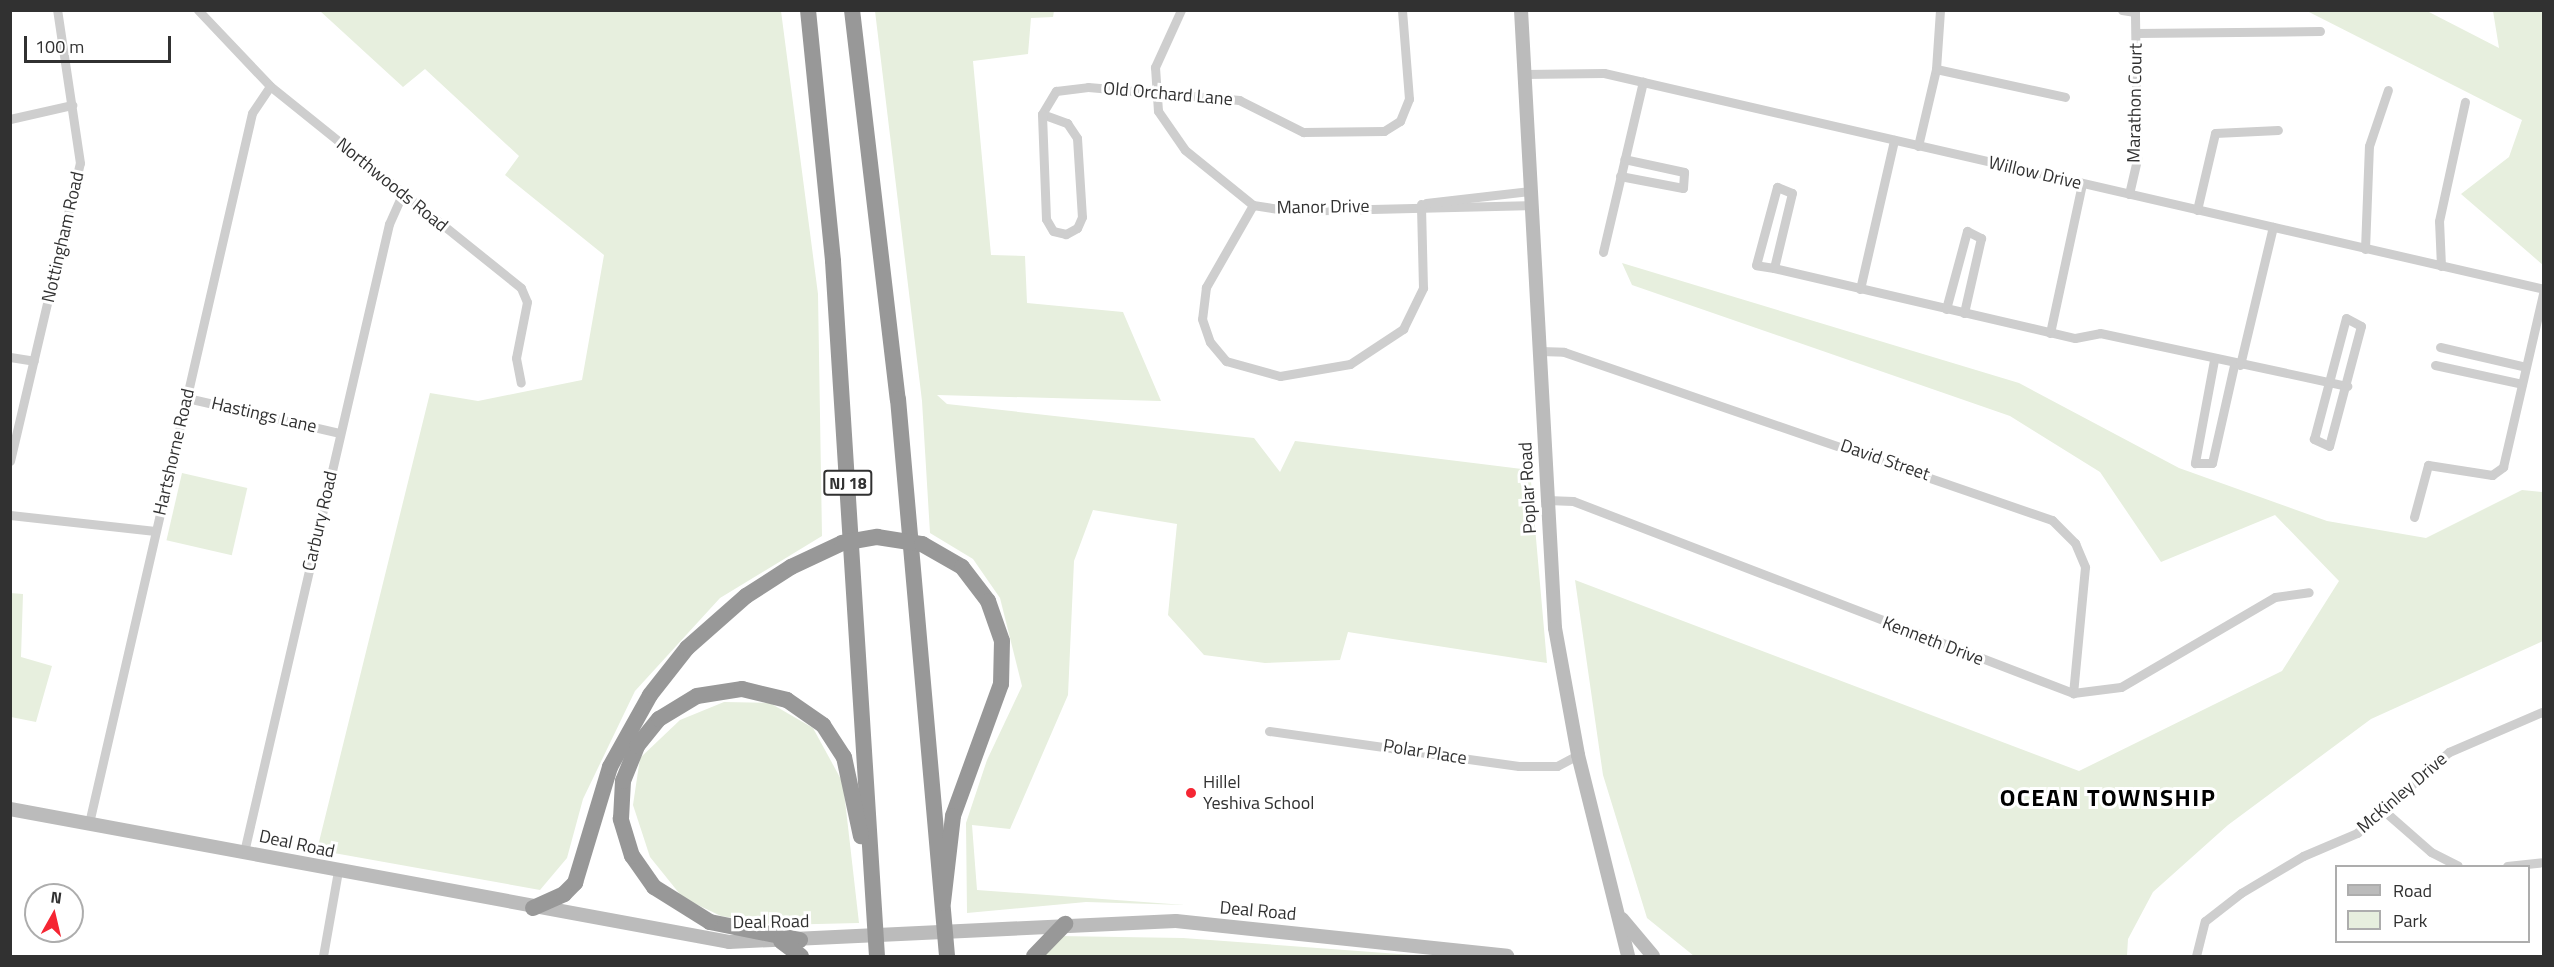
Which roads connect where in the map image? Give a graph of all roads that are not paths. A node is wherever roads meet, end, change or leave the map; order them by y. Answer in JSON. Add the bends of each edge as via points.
{"nodes":[{"id":1,"x":57,"y":10,"type":"edge"},
{"id":2,"x":198,"y":10,"type":"edge"},
{"id":3,"x":808,"y":10,"type":"edge"},
{"id":4,"x":852,"y":10,"type":"edge"},
{"id":5,"x":1181,"y":10,"type":"edge"},
{"id":6,"x":1402,"y":10,"type":"edge"},
{"id":7,"x":1521,"y":10,"type":"edge"},
{"id":8,"x":1940,"y":10,"type":"edge"},
{"id":9,"x":2122,"y":10,"type":"edge"},
{"id":10,"x":2135,"y":11,"type":"edge"},
{"id":11,"x":2320,"y":31,"type":"dead end"},
{"id":12,"x":2136,"y":33,"type":"junction"},
{"id":13,"x":1936,"y":69,"type":"junction"},
{"id":14,"x":1524,"y":74,"type":"junction"},
{"id":15,"x":1642,"y":82,"type":"junction"},
{"id":16,"x":270,"y":86,"type":"junction"},
{"id":17,"x":2388,"y":90,"type":"dead end"},
{"id":18,"x":1156,"y":91,"type":"junction"},
{"id":19,"x":2065,"y":97,"type":"dead end"},
{"id":20,"x":2465,"y":102,"type":"dead end"},
{"id":21,"x":72,"y":105,"type":"junction"},
{"id":22,"x":1042,"y":114,"type":"junction"},
{"id":23,"x":10,"y":118,"type":"edge"},
{"id":24,"x":2278,"y":130,"type":"dead end"},
{"id":25,"x":1894,"y":140,"type":"junction"},
{"id":26,"x":1918,"y":146,"type":"junction"},
{"id":27,"x":1624,"y":159,"type":"junction"},
{"id":28,"x":1620,"y":177,"type":"junction"},
{"id":29,"x":2082,"y":184,"type":"junction"},
{"id":30,"x":403,"y":193,"type":"junction"},
{"id":31,"x":2129,"y":194,"type":"junction"},
{"id":32,"x":1531,"y":198,"type":"junction"},
{"id":33,"x":1421,"y":204,"type":"junction"},
{"id":34,"x":1253,"y":205,"type":"junction"},
{"id":35,"x":2197,"y":210,"type":"junction"},
{"id":36,"x":2273,"y":227,"type":"junction"},
{"id":37,"x":2365,"y":249,"type":"junction"},
{"id":38,"x":1603,"y":252,"type":"dead end"},
{"id":39,"x":2441,"y":266,"type":"junction"},
{"id":40,"x":1774,"y":268,"type":"junction"},
{"id":41,"x":1860,"y":289,"type":"junction"},
{"id":42,"x":2544,"y":290,"type":"edge"},
{"id":43,"x":1946,"y":309,"type":"junction"},
{"id":44,"x":1964,"y":313,"type":"junction"},
{"id":45,"x":2050,"y":333,"type":"junction"},
{"id":46,"x":2440,"y":347,"type":"dead end"},
{"id":47,"x":1540,"y":351,"type":"junction"},
{"id":48,"x":10,"y":357,"type":"edge"},
{"id":49,"x":2214,"y":360,"type":"junction"},
{"id":50,"x":34,"y":361,"type":"junction"},
{"id":51,"x":2237,"y":365,"type":"junction"},
{"id":52,"x":2436,"y":365,"type":"dead end"},
{"id":53,"x":2526,"y":367,"type":"junction"},
{"id":54,"x":521,"y":382,"type":"dead end"},
{"id":55,"x":2328,"y":382,"type":"junction"},
{"id":56,"x":2522,"y":384,"type":"junction"},
{"id":57,"x":2347,"y":386,"type":"junction"},
{"id":58,"x":187,"y":398,"type":"junction"},
{"id":59,"x":340,"y":433,"type":"junction"},
{"id":60,"x":10,"y":461,"type":"edge"},
{"id":61,"x":1547,"y":500,"type":"junction"},
{"id":62,"x":10,"y":515,"type":"edge"},
{"id":63,"x":2414,"y":517,"type":"dead end"},
{"id":64,"x":155,"y":531,"type":"junction"},
{"id":65,"x":2309,"y":592,"type":"dead end"},
{"id":66,"x":2073,"y":693,"type":"junction"},
{"id":67,"x":2544,"y":711,"type":"edge"},
{"id":68,"x":1269,"y":730,"type":"dead end"},
{"id":69,"x":1578,"y":755,"type":"junction"},
{"id":70,"x":10,"y":809,"type":"edge"},
{"id":71,"x":2383,"y":810,"type":"junction"},
{"id":72,"x":89,"y":823,"type":"junction"},
{"id":73,"x":243,"y":852,"type":"junction"},
{"id":74,"x":2544,"y":862,"type":"edge"},
{"id":75,"x":2454,"y":865,"type":"edge"},
{"id":76,"x":2522,"y":865,"type":"edge"},
{"id":77,"x":338,"y":871,"type":"junction"},
{"id":78,"x":943,"y":902,"type":"junction"},
{"id":79,"x":533,"y":908,"type":"junction"},
{"id":80,"x":873,"y":908,"type":"junction"},
{"id":81,"x":1621,"y":919,"type":"junction"},
{"id":82,"x":1065,"y":924,"type":"junction"},
{"id":83,"x":781,"y":941,"type":"joint"},
{"id":84,"x":801,"y":948,"type":"edge"},
{"id":85,"x":754,"y":950,"type":"edge"},
{"id":86,"x":1628,"y":956,"type":"edge"},
{"id":87,"x":323,"y":957,"type":"edge"},
{"id":88,"x":877,"y":957,"type":"edge"},
{"id":89,"x":947,"y":957,"type":"edge"},
{"id":90,"x":1034,"y":957,"type":"edge"},
{"id":91,"x":1506,"y":957,"type":"edge"},
{"id":92,"x":1653,"y":957,"type":"edge"},
{"id":93,"x":2196,"y":957,"type":"edge"}],
"edges":[{"from":1,"to":21,"type":"street","name":"Nottingham Road"},
{"from":2,"to":16,"type":"street","name":"Northwoods Road"},
{"from":3,"to":80,"type":"highway","number":"NJ 18","via":[[833,261]]},
{"from":4,"to":78,"type":"highway","via":[[899,411]]},
{"from":5,"to":18,"type":"street","name":"Manor Drive","via":[[1160,47]]},
{"from":6,"to":18,"type":"street","name":"Old Orchard Lane","via":[[1409,99],[1400,121],[1384,131],[1303,132],[1239,100]]},
{"from":7,"to":14,"type":"street","name":"Poplar Road"},
{"from":8,"to":13,"type":"street"},
{"from":9,"to":10,"type":"street"},
{"from":10,"to":12,"type":"street","name":"Marathon Court"},
{"from":11,"to":12,"type":"street"},
{"from":12,"to":31,"type":"street","name":"Marathon Court","via":[[2137,158]]},
{"from":13,"to":19,"type":"street"},
{"from":13,"to":26,"type":"street"},
{"from":14,"to":15,"type":"street","name":"Willow Drive","via":[[1596,71]]},
{"from":14,"to":32,"type":"street","name":"Poplar Road"},
{"from":15,"to":25,"type":"street","name":"Willow Drive"},
{"from":15,"to":27,"type":"street"},
{"from":16,"to":30,"type":"street","name":"Northwoods Road"},
{"from":16,"to":58,"type":"street","name":"Hartshorne Road","via":[[252,113]]},
{"from":17,"to":37,"type":"street","via":[[2369,146]]},
{"from":18,"to":22,"type":"street","name":"Old Orchard Lane","via":[[1068,86],[1051,96]]},
{"from":18,"to":34,"type":"street","name":"Manor Drive","via":[[1158,111],[1174,139],[1223,186]]},
{"from":20,"to":39,"type":"street","via":[[2439,221]]},
{"from":21,"to":23,"type":"street"},
{"from":21,"to":50,"type":"street","name":"Nottingham Road","via":[[80,163]]},
{"from":22,"to":22,"type":"street","via":[[1046,219],[1053,231],[1066,234],[1077,228],[1082,217],[1077,138],[1067,123]]},
{"from":24,"to":35,"type":"street","via":[[2215,133]]},
{"from":25,"to":26,"type":"street","name":"Willow Drive"},
{"from":25,"to":41,"type":"street"},
{"from":26,"to":29,"type":"street","name":"Willow Drive"},
{"from":27,"to":28,"type":"street"},
{"from":27,"to":28,"type":"street","via":[[1684,172],[1683,188]]},
{"from":28,"to":38,"type":"street"},
{"from":29,"to":31,"type":"street","name":"Willow Drive"},
{"from":29,"to":45,"type":"street"},
{"from":30,"to":54,"type":"street","name":"Northwoods Road","via":[[524,294],[516,358]]},
{"from":30,"to":59,"type":"street","name":"Carbury Road","via":[[389,224]]},
{"from":31,"to":35,"type":"street","name":"Willow Drive"},
{"from":32,"to":33,"type":"street","name":"Manor Drive"},
{"from":32,"to":33,"type":"street","name":"Manor Drive","via":[[1449,196]]},
{"from":32,"to":47,"type":"street","name":"Poplar Road"},
{"from":33,"to":34,"type":"street","name":"Manor Drive","via":[[1290,211]]},
{"from":33,"to":34,"type":"street","via":[[1422,288],[1403,329],[1350,364],[1280,376],[1226,361],[1210,342],[1202,319],[1206,287]]},
{"from":35,"to":36,"type":"street","name":"Willow Drive"},
{"from":36,"to":37,"type":"street","name":"Willow Drive"},
{"from":36,"to":51,"type":"street"},
{"from":37,"to":39,"type":"street","name":"Willow Drive"},
{"from":39,"to":42,"type":"street","name":"Willow Drive"},
{"from":40,"to":40,"type":"street","via":[[1792,193],[1778,187],[1756,265]]},
{"from":40,"to":41,"type":"street"},
{"from":41,"to":43,"type":"street"},
{"from":42,"to":53,"type":"street"},
{"from":43,"to":44,"type":"street"},
{"from":43,"to":44,"type":"street","via":[[1967,231],[1981,238]]},
{"from":44,"to":45,"type":"street"},
{"from":45,"to":49,"type":"street","via":[[2083,338],[2100,333]]},
{"from":46,"to":53,"type":"street"},
{"from":47,"to":61,"type":"street","name":"Poplar Road"},
{"from":47,"to":66,"type":"street","name":"David Street","via":[[1564,352],[2052,520],[2075,543],[2086,575]]},
{"from":48,"to":50,"type":"street"},
{"from":49,"to":51,"type":"street"},
{"from":49,"to":51,"type":"street","via":[[2195,463],[2212,463]]},
{"from":50,"to":60,"type":"street","name":"Nottingham Road"},
{"from":51,"to":55,"type":"street"},
{"from":52,"to":56,"type":"street"},
{"from":53,"to":56,"type":"street"},
{"from":55,"to":57,"type":"street"},
{"from":55,"to":57,"type":"street","via":[[2314,439],[2329,446]]},
{"from":55,"to":57,"type":"street","via":[[2346,318],[2361,326]]},
{"from":56,"to":63,"type":"street","via":[[2500,471],[2486,474],[2431,463]]},
{"from":58,"to":59,"type":"street","name":"Hastings Lane"},
{"from":58,"to":64,"type":"street","name":"Hartshorne Road"},
{"from":59,"to":73,"type":"street","name":"Carbury Road"},
{"from":61,"to":66,"type":"street","name":"Kenneth Drive","via":[[1573,501]]},
{"from":61,"to":69,"type":"street","name":"Poplar Road","via":[[1554,628]]},
{"from":62,"to":64,"type":"street"},
{"from":64,"to":72,"type":"street","name":"Hartshorne Road"},
{"from":65,"to":66,"type":"street","name":"Kenneth Drive","via":[[2300,589],[2275,597],[2121,687]]},
{"from":67,"to":71,"type":"street","name":"McKinley Drive","via":[[2449,752]]},
{"from":68,"to":69,"type":"street","name":"Polar Place","via":[[1519,766],[1557,766]]},
{"from":69,"to":81,"type":"street","name":"Poplar Road"},
{"from":70,"to":72,"type":"street","name":"Deal Road"},
{"from":71,"to":75,"type":"street","via":[[2431,852]]},
{"from":71,"to":93,"type":"street","name":"McKinley Drive","via":[[2358,833],[2279,869],[2213,913],[2200,929]]},
{"from":72,"to":73,"type":"street","name":"Deal Road"},
{"from":73,"to":77,"type":"street","name":"Deal Road"},
{"from":74,"to":76,"type":"street"},
{"from":77,"to":79,"type":"street","name":"Deal Road"},
{"from":77,"to":87,"type":"street"},
{"from":78,"to":79,"type":"highway","via":[[953,816],[997,696],[1003,659],[988,601],[947,556],[922,544],[877,537],[820,552],[746,596],[672,665],[610,767],[575,883],[564,894]]},
{"from":78,"to":89,"type":"highway"},
{"from":79,"to":85,"type":"street","name":"Deal Road"},
{"from":80,"to":84,"type":"highway","via":[[852,780],[824,725],[787,700],[751,690],[722,690],[684,702],[647,732],[627,769],[621,819],[632,856],[661,894],[696,916]]},
{"from":80,"to":88,"type":"highway","number":"NJ 18"},
{"from":81,"to":86,"type":"street","name":"Poplar Road"},
{"from":81,"to":92,"type":"street"},
{"from":82,"to":84,"type":"street","name":"Deal Road","via":[[850,937]]},
{"from":82,"to":90,"type":"highway"},
{"from":82,"to":91,"type":"street","name":"Deal Road","via":[[1176,921]]},
{"from":83,"to":84,"type":"highway"},
{"from":83,"to":85,"type":"street","name":"Deal Road"}]}
